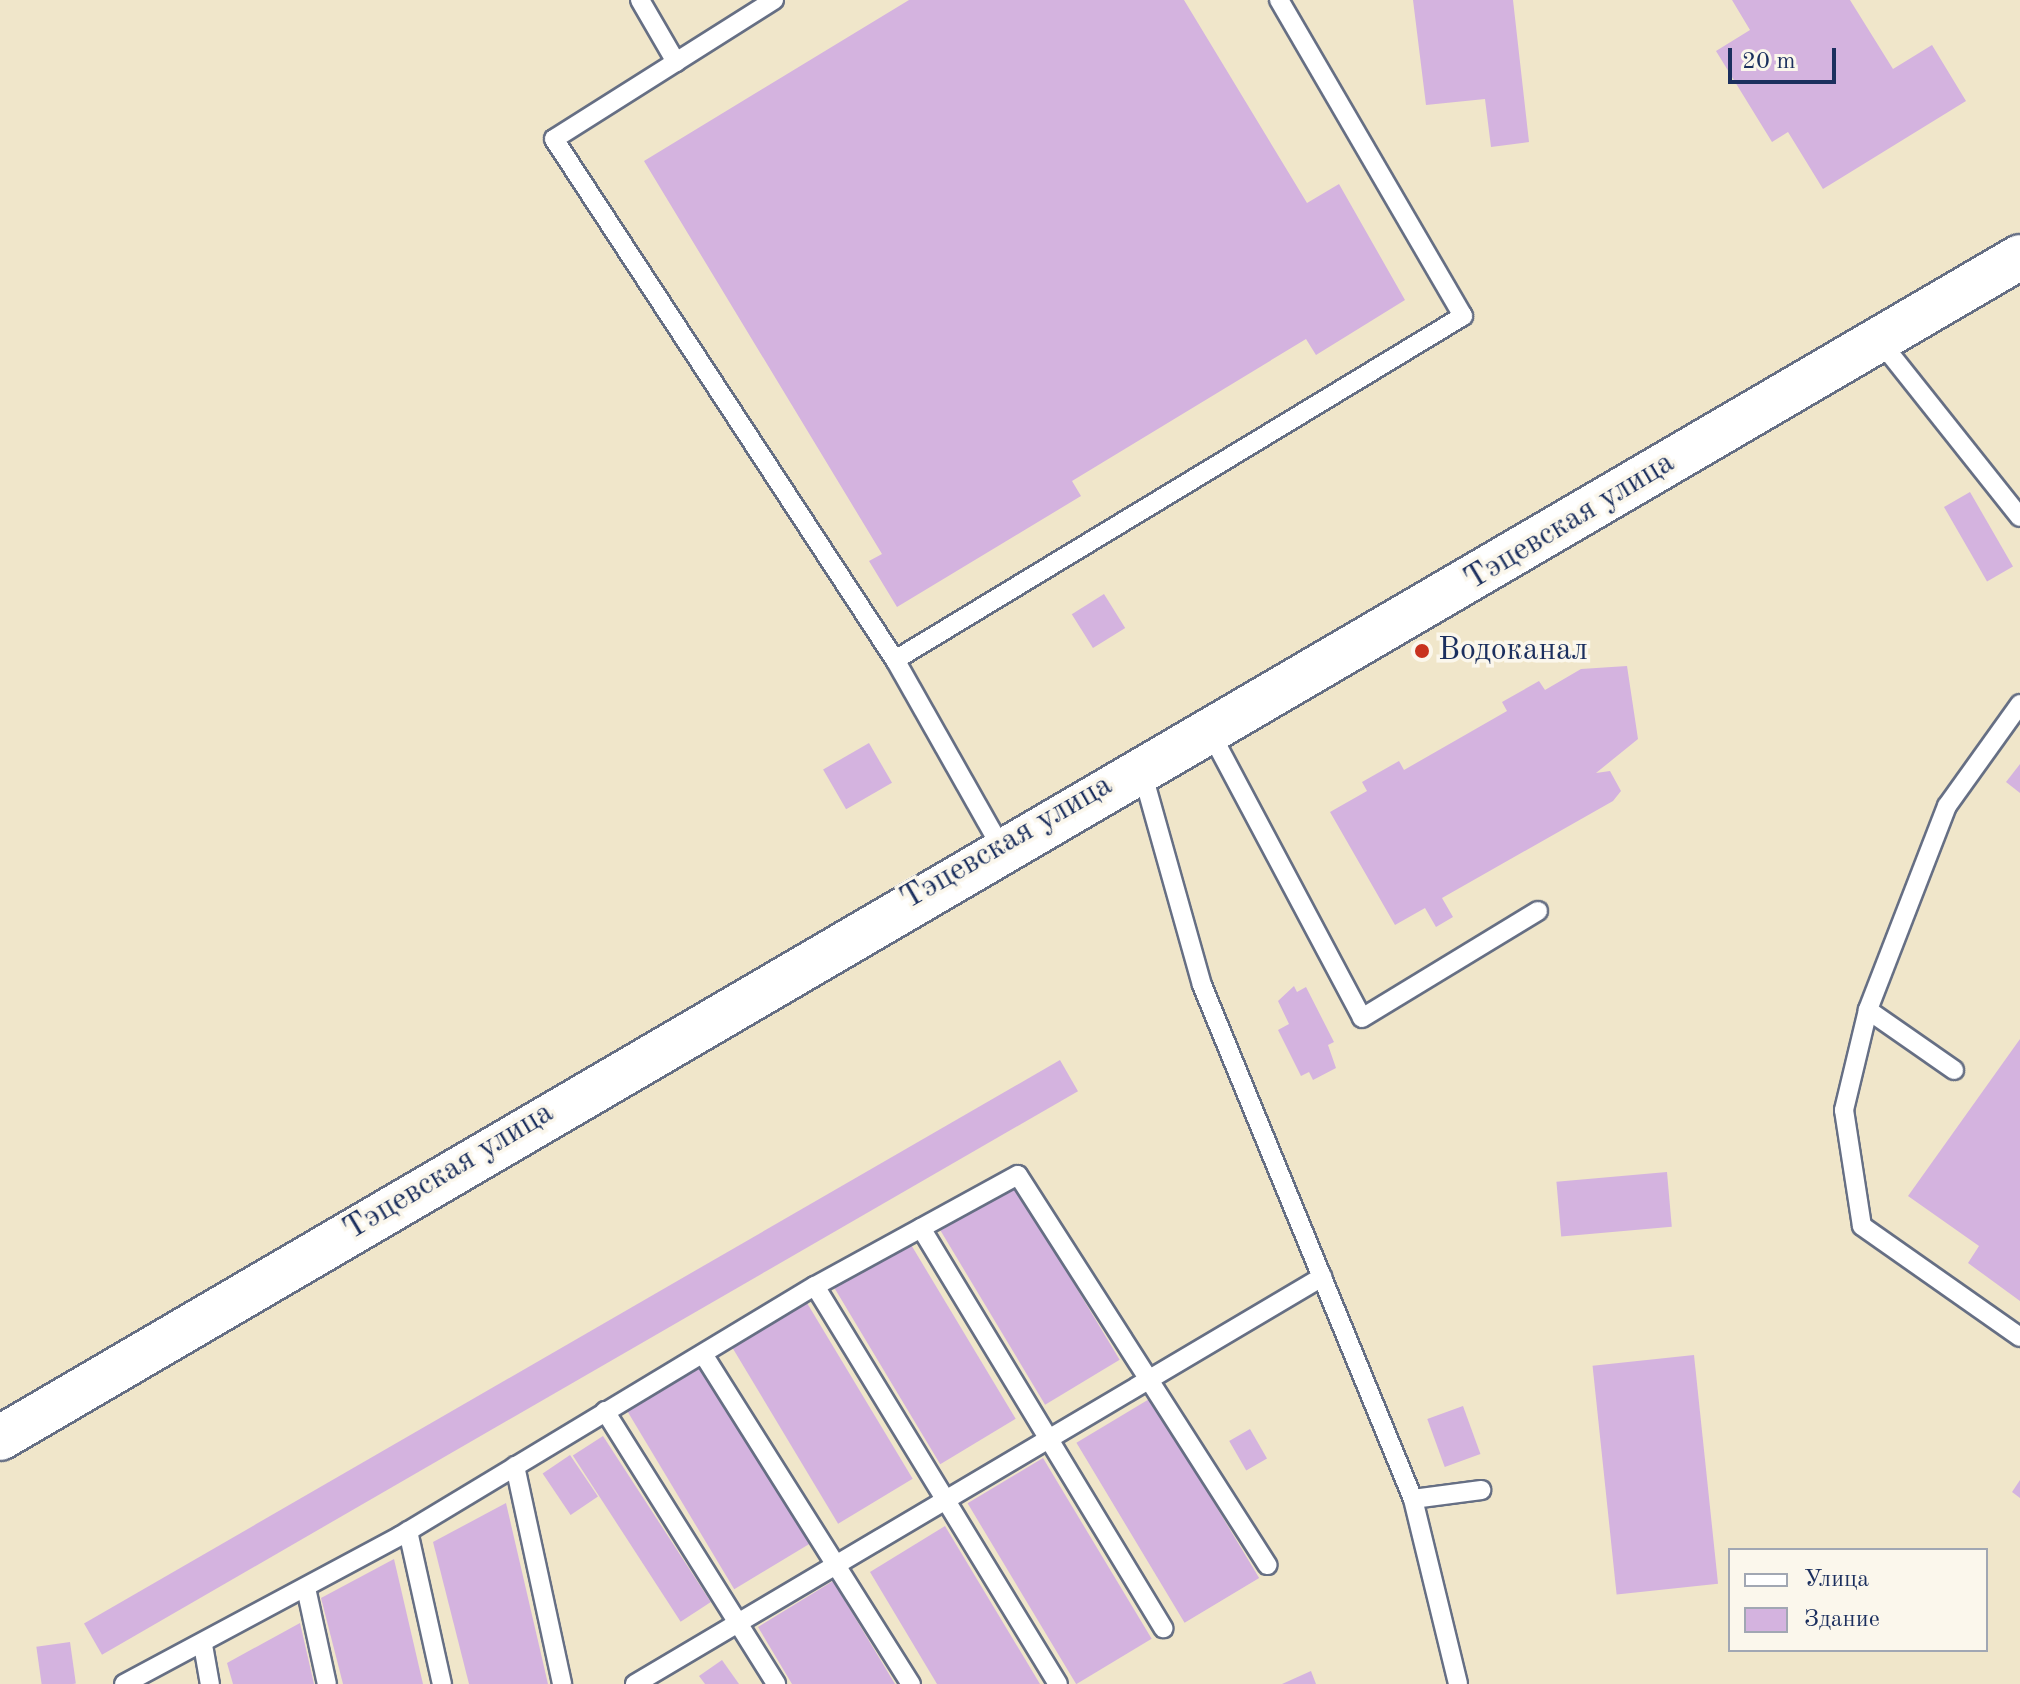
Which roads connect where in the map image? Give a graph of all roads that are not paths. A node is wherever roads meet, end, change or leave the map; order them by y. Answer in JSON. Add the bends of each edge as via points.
{"nodes":[{"id":1,"x":640,"y":0,"type":"edge"},
{"id":2,"x":774,"y":0,"type":"edge"},
{"id":3,"x":1279,"y":0,"type":"edge"},
{"id":4,"x":676,"y":62,"type":"junction"},
{"id":5,"x":2020,"y":257,"type":"edge"},
{"id":6,"x":1879,"y":340,"type":"junction"},
{"id":7,"x":2020,"y":517,"type":"edge"},
{"id":8,"x":895,"y":660,"type":"junction"},
{"id":9,"x":2020,"y":704,"type":"edge"},
{"id":10,"x":1207,"y":726,"type":"junction"},
{"id":11,"x":1141,"y":765,"type":"junction"},
{"id":12,"x":1001,"y":847,"type":"junction"},
{"id":13,"x":1538,"y":911,"type":"dead end"},
{"id":14,"x":1868,"y":1010,"type":"junction"},
{"id":15,"x":1954,"y":1070,"type":"dead end"},
{"id":16,"x":921,"y":1228,"type":"junction"},
{"id":17,"x":1322,"y":1277,"type":"junction"},
{"id":18,"x":815,"y":1286,"type":"junction"},
{"id":19,"x":2020,"y":1337,"type":"edge"},
{"id":20,"x":703,"y":1354,"type":"junction"},
{"id":21,"x":1147,"y":1378,"type":"junction"},
{"id":22,"x":605,"y":1411,"type":"junction"},
{"id":23,"x":0,"y":1438,"type":"edge"},
{"id":24,"x":1043,"y":1439,"type":"junction"},
{"id":25,"x":515,"y":1466,"type":"junction"},
{"id":26,"x":1481,"y":1490,"type":"dead end"},
{"id":27,"x":1413,"y":1499,"type":"junction"},
{"id":28,"x":943,"y":1505,"type":"junction"},
{"id":29,"x":408,"y":1531,"type":"junction"},
{"id":30,"x":837,"y":1565,"type":"junction"},
{"id":31,"x":1267,"y":1565,"type":"dead end"},
{"id":32,"x":306,"y":1588,"type":"junction"},
{"id":33,"x":739,"y":1624,"type":"junction"},
{"id":34,"x":1163,"y":1628,"type":"dead end"},
{"id":35,"x":203,"y":1645,"type":"junction"},
{"id":36,"x":668,"y":1676,"type":"edge"},
{"id":37,"x":124,"y":1684,"type":"edge"},
{"id":38,"x":210,"y":1684,"type":"edge"},
{"id":39,"x":327,"y":1684,"type":"edge"},
{"id":40,"x":442,"y":1684,"type":"edge"},
{"id":41,"x":562,"y":1684,"type":"edge"},
{"id":42,"x":635,"y":1684,"type":"edge"},
{"id":43,"x":776,"y":1684,"type":"edge"},
{"id":44,"x":911,"y":1684,"type":"edge"},
{"id":45,"x":1058,"y":1684,"type":"edge"},
{"id":46,"x":1458,"y":1684,"type":"edge"}],
"edges":[{"from":1,"to":4,"type":"lane"},
{"from":2,"to":4,"type":"lane"},
{"from":3,"to":8,"type":"lane","via":[[1463,316]]},
{"from":4,"to":8,"type":"lane","via":[[554,139]]},
{"from":5,"to":6,"type":"main road","name":"Тэцевская улица"},
{"from":6,"to":7,"type":"lane"},
{"from":6,"to":10,"type":"main road","name":"Тэцевская улица","via":[[1409,617]]},
{"from":8,"to":12,"type":"lane"},
{"from":9,"to":14,"type":"lane","via":[[1947,806]]},
{"from":10,"to":11,"type":"main road","name":"Тэцевская улица"},
{"from":10,"to":13,"type":"lane","via":[[1362,1018]]},
{"from":11,"to":12,"type":"main road","name":"Тэцевская улица"},
{"from":11,"to":17,"type":"lane","via":[[1202,985]]},
{"from":12,"to":23,"type":"main road","name":"Тэцевская улица"},
{"from":14,"to":15,"type":"lane"},
{"from":14,"to":19,"type":"lane","via":[[1844,1110],[1862,1226]]},
{"from":16,"to":18,"type":"lane"},
{"from":16,"to":21,"type":"lane","via":[[1018,1175]]},
{"from":16,"to":24,"type":"lane"},
{"from":17,"to":21,"type":"lane"},
{"from":17,"to":27,"type":"lane"},
{"from":18,"to":20,"type":"lane"},
{"from":18,"to":28,"type":"lane"},
{"from":20,"to":22,"type":"lane"},
{"from":20,"to":30,"type":"lane"},
{"from":21,"to":24,"type":"lane"},
{"from":21,"to":31,"type":"lane"},
{"from":22,"to":25,"type":"lane"},
{"from":22,"to":33,"type":"lane"},
{"from":24,"to":28,"type":"lane"},
{"from":24,"to":34,"type":"lane"},
{"from":25,"to":29,"type":"lane"},
{"from":25,"to":41,"type":"lane"},
{"from":26,"to":27,"type":"lane"},
{"from":27,"to":46,"type":"lane"},
{"from":28,"to":30,"type":"lane"},
{"from":28,"to":45,"type":"lane"},
{"from":29,"to":32,"type":"lane"},
{"from":29,"to":40,"type":"lane"},
{"from":30,"to":33,"type":"lane"},
{"from":30,"to":44,"type":"lane"},
{"from":32,"to":35,"type":"lane"},
{"from":32,"to":39,"type":"lane"},
{"from":33,"to":36,"type":"lane"},
{"from":33,"to":43,"type":"lane"},
{"from":35,"to":37,"type":"lane"},
{"from":35,"to":38,"type":"lane"},
{"from":36,"to":42,"type":"lane"}]}
